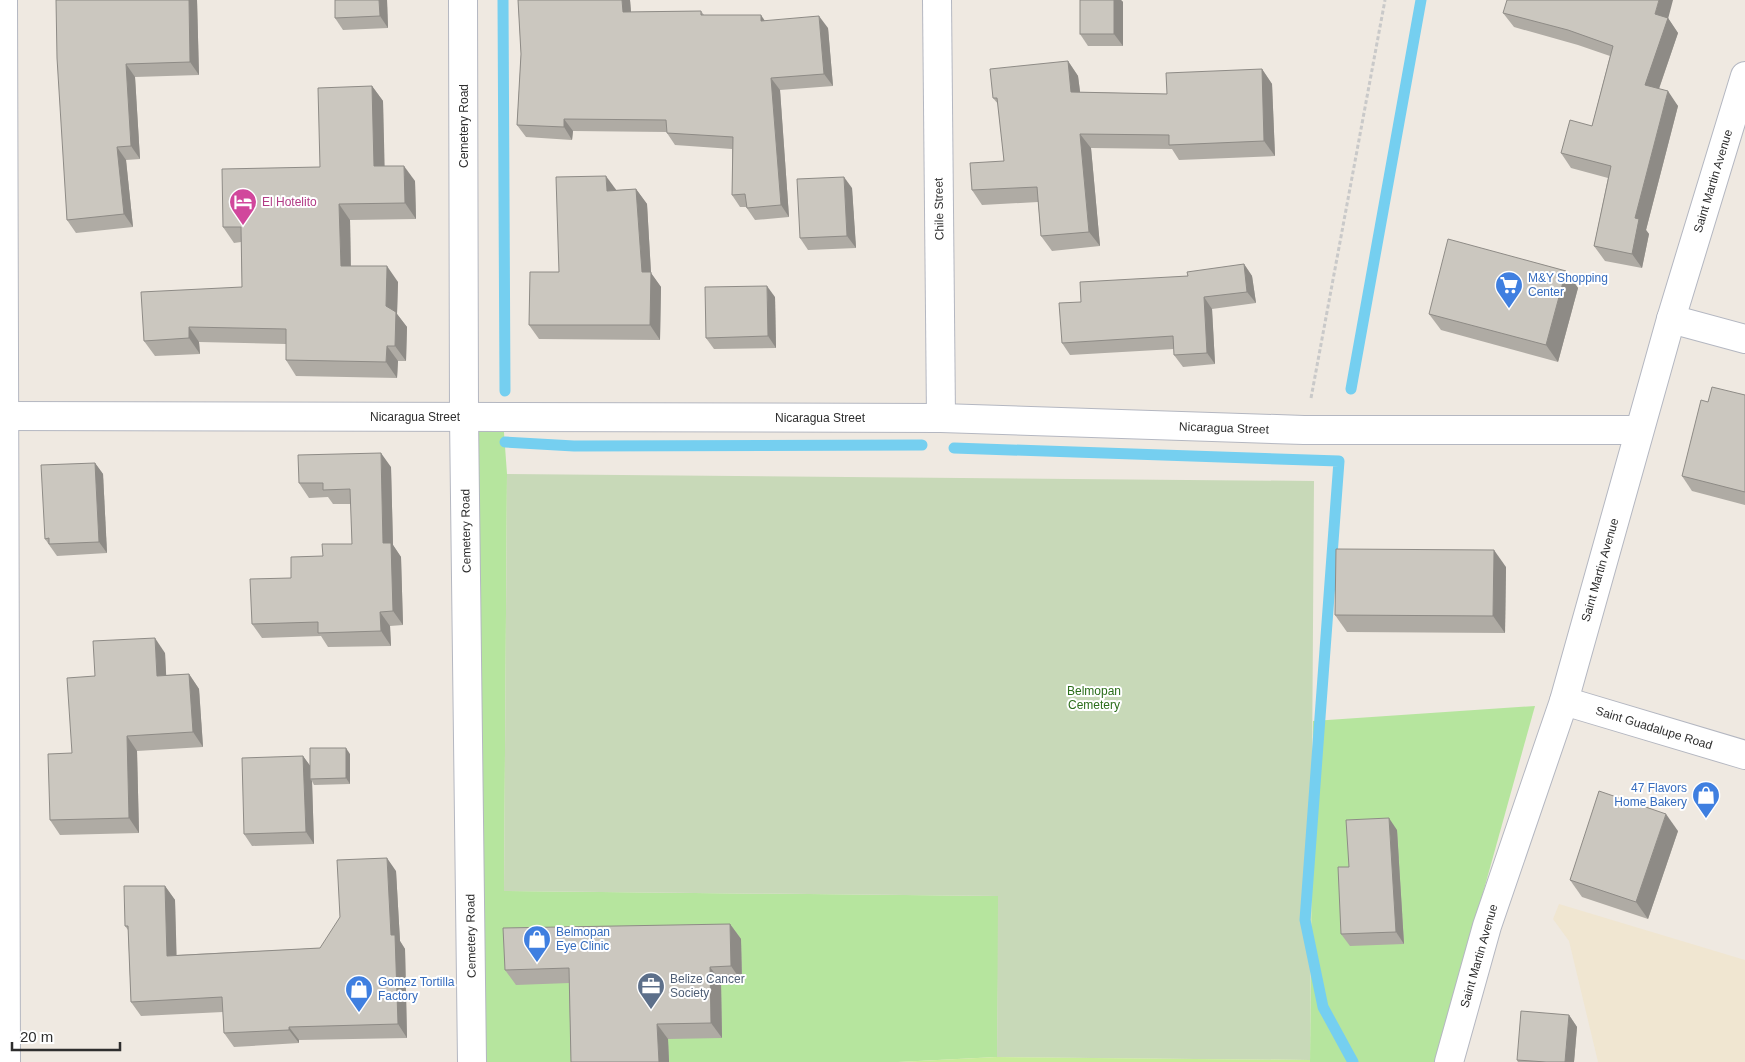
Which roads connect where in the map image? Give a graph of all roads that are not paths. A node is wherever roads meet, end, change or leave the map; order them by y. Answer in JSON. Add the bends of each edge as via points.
{"nodes":[{"id":1,"x":3,"y":0,"type":"edge"},
{"id":2,"x":463,"y":0,"type":"edge"},
{"id":3,"x":937,"y":0,"type":"edge"},
{"id":4,"x":1745,"y":76,"type":"edge"},
{"id":5,"x":1671,"y":319,"type":"junction"},
{"id":6,"x":1745,"y":339,"type":"edge"},
{"id":7,"x":2,"y":416,"type":"edge"},
{"id":8,"x":464,"y":417,"type":"junction"},
{"id":9,"x":941,"y":418,"type":"junction"},
{"id":10,"x":1639,"y":430,"type":"junction"},
{"id":11,"x":1564,"y":701,"type":"junction"},
{"id":12,"x":1745,"y":755,"type":"edge"},
{"id":13,"x":6,"y":1062,"type":"edge"},
{"id":14,"x":472,"y":1062,"type":"edge"},
{"id":15,"x":1449,"y":1062,"type":"edge"}],
"edges":[{"from":1,"to":7,"type":"street"},
{"from":2,"to":8,"type":"street","name":"Cemetery Road"},
{"from":3,"to":9,"type":"street","name":"Chile Street"},
{"from":4,"to":5,"type":"street","name":"Saint Martin Avenue"},
{"from":5,"to":6,"type":"street"},
{"from":5,"to":10,"type":"street","name":"Saint Martin Avenue"},
{"from":7,"to":8,"type":"street","name":"Nicaragua Street"},
{"from":7,"to":13,"type":"street"},
{"from":8,"to":9,"type":"street","name":"Nicaragua Street"},
{"from":8,"to":14,"type":"street","name":"Cemetery Road"},
{"from":9,"to":10,"type":"street","name":"Nicaragua Street","via":[[1304,430]]},
{"from":10,"to":11,"type":"street","name":"Saint Martin Avenue"},
{"from":11,"to":12,"type":"street","name":"Saint Guadalupe Road"},
{"from":11,"to":15,"type":"street","name":"Saint Martin Avenue","via":[[1487,926]]}]}
